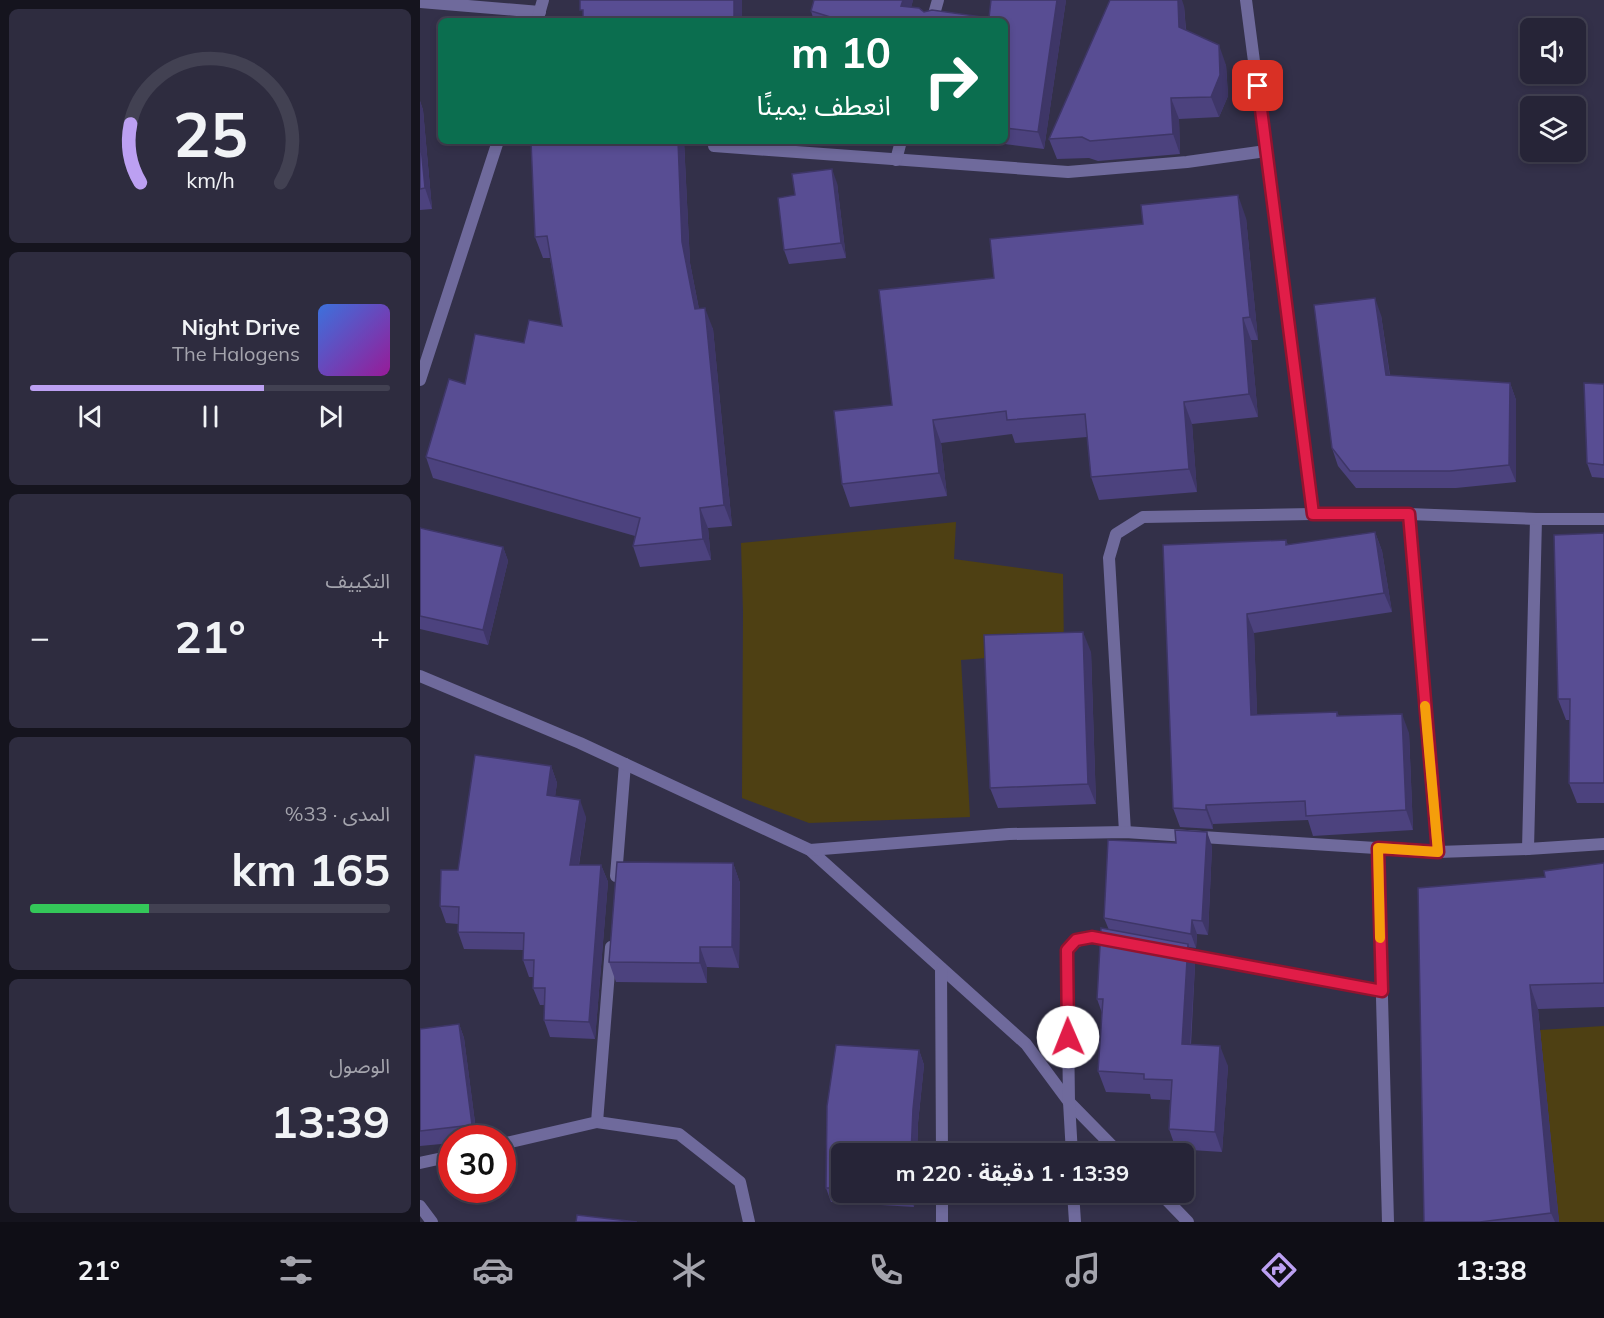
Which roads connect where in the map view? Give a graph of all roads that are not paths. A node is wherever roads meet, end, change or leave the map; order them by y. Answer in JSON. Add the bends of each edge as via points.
{"nodes":[{"id":1,"x":938,"y":0,"type":"edge"},
{"id":2,"x":1246,"y":0,"type":"edge"},
{"id":3,"x":420,"y":2,"type":"edge"},
{"id":4,"x":540,"y":11,"type":"edge"},
{"id":5,"x":933,"y":18,"type":"edge"},
{"id":6,"x":497,"y":144,"type":"edge"},
{"id":7,"x":900,"y":144,"type":"edge"},
{"id":8,"x":714,"y":146,"type":"dead end"},
{"id":9,"x":1266,"y":151,"type":"junction"},
{"id":10,"x":896,"y":160,"type":"junction"},
{"id":11,"x":420,"y":380,"type":"edge"},
{"id":12,"x":1313,"y":514,"type":"junction"},
{"id":13,"x":1409,"y":514,"type":"junction"},
{"id":14,"x":1536,"y":519,"type":"junction"},
{"id":15,"x":1604,"y":519,"type":"edge"},
{"id":16,"x":420,"y":676,"type":"edge"},
{"id":17,"x":625,"y":764,"type":"junction"},
{"id":18,"x":1125,"y":832,"type":"junction"},
{"id":19,"x":1604,"y":844,"type":"edge"},
{"id":20,"x":1378,"y":848,"type":"junction"},
{"id":21,"x":1528,"y":849,"type":"junction"},
{"id":22,"x":810,"y":850,"type":"junction"},
{"id":23,"x":1438,"y":852,"type":"junction"},
{"id":24,"x":615,"y":883,"type":"edge"},
{"id":25,"x":612,"y":931,"type":"edge"},
{"id":26,"x":1127,"y":943,"type":"edge"},
{"id":27,"x":1162,"y":950,"type":"edge"},
{"id":28,"x":941,"y":968,"type":"junction"},
{"id":29,"x":1382,"y":991,"type":"junction"},
{"id":30,"x":1069,"y":1102,"type":"junction"},
{"id":31,"x":597,"y":1122,"type":"junction"},
{"id":32,"x":516,"y":1141,"type":"edge"},
{"id":33,"x":942,"y":1143,"type":"edge"},
{"id":34,"x":1071,"y":1143,"type":"edge"},
{"id":35,"x":1109,"y":1143,"type":"edge"},
{"id":36,"x":438,"y":1159,"type":"edge"},
{"id":37,"x":420,"y":1163,"type":"edge"},
{"id":38,"x":942,"y":1203,"type":"edge"},
{"id":39,"x":1074,"y":1203,"type":"edge"},
{"id":40,"x":1170,"y":1203,"type":"edge"},
{"id":41,"x":420,"y":1206,"type":"edge"},
{"id":42,"x":432,"y":1222,"type":"edge"},
{"id":43,"x":749,"y":1222,"type":"edge"},
{"id":44,"x":942,"y":1222,"type":"edge"},
{"id":45,"x":1075,"y":1222,"type":"edge"},
{"id":46,"x":1188,"y":1222,"type":"edge"},
{"id":47,"x":1388,"y":1222,"type":"edge"}],
"edges":[{"from":1,"to":5,"type":"street"},
{"from":2,"to":9,"type":"street"},
{"from":3,"to":4,"type":"street"},
{"from":6,"to":11,"type":"street"},
{"from":7,"to":10,"type":"street"},
{"from":8,"to":10,"type":"street"},
{"from":9,"to":10,"type":"street","via":[[1068,172]]},
{"from":9,"to":12,"type":"street"},
{"from":12,"to":13,"type":"street"},
{"from":12,"to":18,"type":"street","via":[[1143,517],[1116,534],[1109,558]]},
{"from":13,"to":14,"type":"street"},
{"from":13,"to":23,"type":"street"},
{"from":14,"to":15,"type":"street"},
{"from":14,"to":21,"type":"street"},
{"from":16,"to":17,"type":"street"},
{"from":17,"to":22,"type":"street"},
{"from":17,"to":24,"type":"street"},
{"from":18,"to":20,"type":"street"},
{"from":18,"to":22,"type":"street","via":[[1009,834]]},
{"from":19,"to":21,"type":"street"},
{"from":20,"to":23,"type":"street"},
{"from":20,"to":29,"type":"street"},
{"from":21,"to":23,"type":"street"},
{"from":22,"to":28,"type":"street"},
{"from":25,"to":31,"type":"street"},
{"from":26,"to":30,"type":"street","via":[[1092,937],[1076,940],[1067,950]]},
{"from":27,"to":29,"type":"street"},
{"from":28,"to":30,"type":"street","via":[[1026,1044]]},
{"from":28,"to":33,"type":"street"},
{"from":29,"to":47,"type":"street"},
{"from":30,"to":34,"type":"street"},
{"from":30,"to":35,"type":"street"},
{"from":31,"to":32,"type":"street"},
{"from":31,"to":43,"type":"street","via":[[679,1134],[740,1182]]},
{"from":36,"to":37,"type":"street"},
{"from":38,"to":44,"type":"street"},
{"from":39,"to":45,"type":"street"},
{"from":40,"to":46,"type":"street"},
{"from":41,"to":42,"type":"street"}]}
